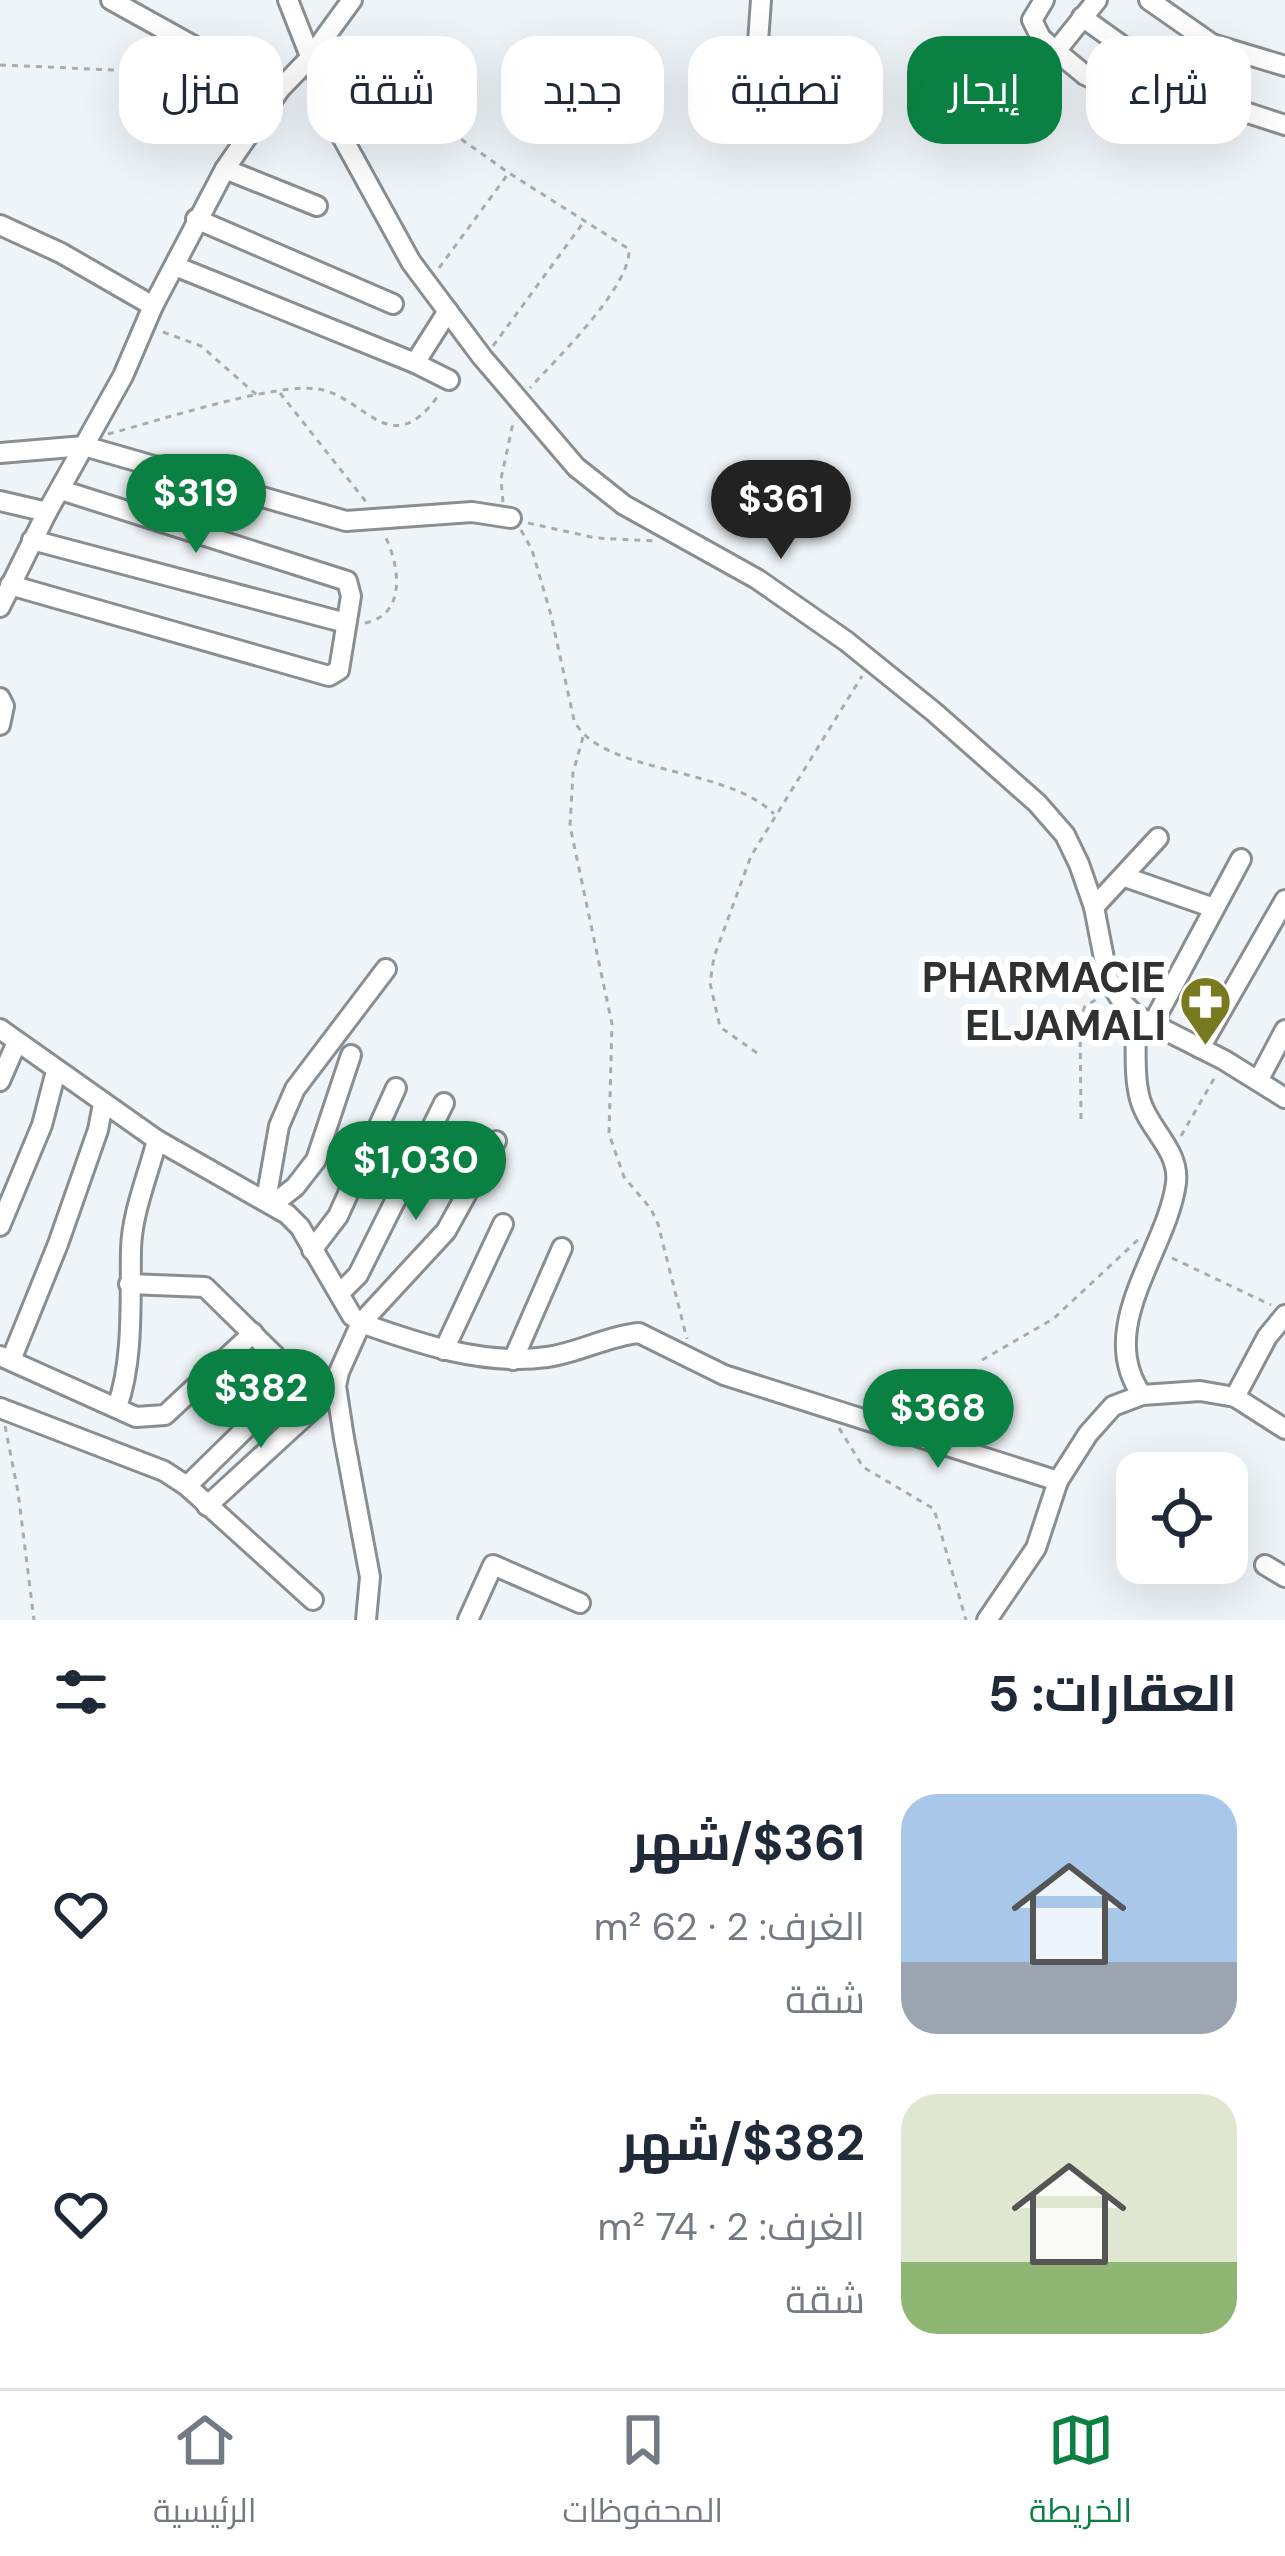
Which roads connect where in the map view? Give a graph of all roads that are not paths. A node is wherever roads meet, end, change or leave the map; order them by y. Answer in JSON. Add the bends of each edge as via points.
{"nodes":[{"id":1,"x":111,"y":0,"type":"edge"},
{"id":2,"x":288,"y":0,"type":"edge"},
{"id":3,"x":352,"y":0,"type":"edge"},
{"id":4,"x":761,"y":0,"type":"edge"},
{"id":5,"x":1044,"y":0,"type":"edge"},
{"id":6,"x":1096,"y":0,"type":"edge"},
{"id":7,"x":1149,"y":0,"type":"edge"},
{"id":8,"x":1082,"y":17,"type":"junction"},
{"id":9,"x":175,"y":36,"type":"edge"},
{"id":10,"x":325,"y":36,"type":"edge"},
{"id":11,"x":758,"y":36,"type":"edge"},
{"id":12,"x":1040,"y":36,"type":"edge"},
{"id":13,"x":1109,"y":36,"type":"edge"},
{"id":14,"x":1062,"y":43,"type":"edge"},
{"id":15,"x":307,"y":52,"type":"edge"},
{"id":16,"x":1062,"y":56,"type":"edge"},
{"id":17,"x":307,"y":60,"type":"edge"},
{"id":18,"x":1285,"y":66,"type":"edge"},
{"id":19,"x":283,"y":86,"type":"edge"},
{"id":20,"x":1285,"y":125,"type":"edge"},
{"id":21,"x":242,"y":144,"type":"edge"},
{"id":22,"x":345,"y":144,"type":"edge"},
{"id":23,"x":225,"y":169,"type":"junction"},
{"id":24,"x":317,"y":206,"type":"dead end"},
{"id":25,"x":196,"y":219,"type":"junction"},
{"id":26,"x":0,"y":225,"type":"edge"},
{"id":27,"x":175,"y":266,"type":"junction"},
{"id":28,"x":393,"y":304,"type":"dead end"},
{"id":29,"x":153,"y":306,"type":"junction"},
{"id":30,"x":448,"y":311,"type":"junction"},
{"id":31,"x":415,"y":363,"type":"junction"},
{"id":32,"x":449,"y":380,"type":"road end"},
{"id":33,"x":86,"y":443,"type":"junction"},
{"id":34,"x":0,"y":453,"type":"edge"},
{"id":35,"x":61,"y":490,"type":"junction"},
{"id":36,"x":0,"y":501,"type":"edge"},
{"id":37,"x":47,"y":512,"type":"junction"},
{"id":38,"x":511,"y":518,"type":"road end"},
{"id":39,"x":32,"y":540,"type":"junction"},
{"id":40,"x":10,"y":585,"type":"junction"},
{"id":41,"x":0,"y":607,"type":"edge"},
{"id":42,"x":346,"y":623,"type":"junction"},
{"id":43,"x":0,"y":698,"type":"edge"},
{"id":44,"x":0,"y":725,"type":"edge"},
{"id":45,"x":1158,"y":838,"type":"dead end"},
{"id":46,"x":1240,"y":859,"type":"dead end"},
{"id":47,"x":1125,"y":877,"type":"junction"},
{"id":48,"x":1285,"y":900,"type":"edge"},
{"id":49,"x":1094,"y":907,"type":"junction"},
{"id":50,"x":1214,"y":908,"type":"junction"},
{"id":51,"x":386,"y":969,"type":"dead end"},
{"id":52,"x":1144,"y":1019,"type":"junction"},
{"id":53,"x":0,"y":1029,"type":"edge"},
{"id":54,"x":1285,"y":1030,"type":"edge"},
{"id":55,"x":17,"y":1042,"type":"junction"},
{"id":56,"x":1200,"y":1048,"type":"junction"},
{"id":57,"x":351,"y":1055,"type":"dead end"},
{"id":58,"x":56,"y":1071,"type":"junction"},
{"id":59,"x":0,"y":1081,"type":"edge"},
{"id":60,"x":1258,"y":1081,"type":"junction"},
{"id":61,"x":396,"y":1088,"type":"dead end"},
{"id":62,"x":1285,"y":1098,"type":"edge"},
{"id":63,"x":444,"y":1103,"type":"dead end"},
{"id":64,"x":103,"y":1104,"type":"junction"},
{"id":65,"x":157,"y":1140,"type":"junction"},
{"id":66,"x":496,"y":1141,"type":"dead end"},
{"id":67,"x":270,"y":1202,"type":"junction"},
{"id":68,"x":503,"y":1224,"type":"dead end"},
{"id":69,"x":0,"y":1226,"type":"edge"},
{"id":70,"x":562,"y":1248,"type":"dead end"},
{"id":71,"x":312,"y":1250,"type":"junction"},
{"id":72,"x":129,"y":1284,"type":"junction"},
{"id":73,"x":340,"y":1293,"type":"junction"},
{"id":74,"x":1285,"y":1314,"type":"edge"},
{"id":75,"x":361,"y":1323,"type":"junction"},
{"id":76,"x":254,"y":1334,"type":"junction"},
{"id":77,"x":444,"y":1350,"type":"junction"},
{"id":78,"x":5,"y":1358,"type":"edge"},
{"id":79,"x":513,"y":1360,"type":"junction"},
{"id":80,"x":297,"y":1378,"type":"junction"},
{"id":81,"x":336,"y":1386,"type":"junction"},
{"id":82,"x":1142,"y":1395,"type":"junction"},
{"id":83,"x":1235,"y":1397,"type":"junction"},
{"id":84,"x":321,"y":1401,"type":"junction"},
{"id":85,"x":117,"y":1407,"type":"junction"},
{"id":86,"x":1,"y":1408,"type":"edge"},
{"id":87,"x":1285,"y":1429,"type":"edge"},
{"id":88,"x":1058,"y":1481,"type":"junction"},
{"id":89,"x":187,"y":1486,"type":"junction"},
{"id":90,"x":206,"y":1506,"type":"junction"},
{"id":91,"x":1265,"y":1565,"type":"dead end"},
{"id":92,"x":1285,"y":1577,"type":"edge"},
{"id":93,"x":313,"y":1600,"type":"dead end"},
{"id":94,"x":580,"y":1603,"type":"dead end"},
{"id":95,"x":366,"y":1620,"type":"edge"},
{"id":96,"x":468,"y":1620,"type":"edge"},
{"id":97,"x":987,"y":1620,"type":"edge"}],
"edges":[{"from":1,"to":9,"type":"street"},
{"from":2,"to":15,"type":"street"},
{"from":3,"to":10,"type":"street"},
{"from":4,"to":11,"type":"street"},
{"from":5,"to":12,"type":"street","via":[[1032,20]]},
{"from":6,"to":8,"type":"street"},
{"from":7,"to":18,"type":"street","via":[[1211,44]]},
{"from":8,"to":13,"type":"street"},
{"from":8,"to":14,"type":"street"},
{"from":16,"to":20,"type":"street","via":[[1123,93],[1196,96]]},
{"from":17,"to":19,"type":"street"},
{"from":21,"to":23,"type":"street"},
{"from":22,"to":30,"type":"street"},
{"from":23,"to":24,"type":"street"},
{"from":23,"to":25,"type":"street"},
{"from":25,"to":27,"type":"street"},
{"from":25,"to":28,"type":"street"},
{"from":26,"to":29,"type":"street"},
{"from":27,"to":29,"type":"street"},
{"from":27,"to":31,"type":"street"},
{"from":29,"to":33,"type":"street"},
{"from":30,"to":31,"type":"street"},
{"from":30,"to":49,"type":"street","via":[[576,467],[624,505],[757,579],[872,663],[1053,819]]},
{"from":31,"to":32,"type":"street"},
{"from":33,"to":34,"type":"street"},
{"from":33,"to":35,"type":"street"},
{"from":33,"to":38,"type":"street","via":[[328,518]]},
{"from":35,"to":37,"type":"street"},
{"from":35,"to":42,"type":"street","via":[[335,575],[351,586]]},
{"from":36,"to":37,"type":"street"},
{"from":37,"to":39,"type":"street"},
{"from":39,"to":40,"type":"street"},
{"from":39,"to":42,"type":"street"},
{"from":40,"to":41,"type":"street"},
{"from":40,"to":42,"type":"street","via":[[329,676],[339,670]]},
{"from":43,"to":44,"type":"street"},
{"from":45,"to":47,"type":"street"},
{"from":46,"to":50,"type":"street"},
{"from":47,"to":49,"type":"street"},
{"from":47,"to":50,"type":"street"},
{"from":48,"to":56,"type":"street"},
{"from":49,"to":52,"type":"street","via":[[1108,980]]},
{"from":50,"to":52,"type":"street"},
{"from":51,"to":67,"type":"street","via":[[296,1088],[279,1126]]},
{"from":52,"to":56,"type":"street"},
{"from":52,"to":82,"type":"street","via":[[1138,1094],[1177,1170],[1127,1335],[1125,1359]]},
{"from":53,"to":55,"type":"street"},
{"from":54,"to":60,"type":"street"},
{"from":55,"to":58,"type":"street"},
{"from":55,"to":59,"type":"street"},
{"from":56,"to":60,"type":"street"},
{"from":57,"to":67,"type":"street","via":[[316,1160]]},
{"from":58,"to":64,"type":"street"},
{"from":58,"to":69,"type":"street"},
{"from":60,"to":62,"type":"street"},
{"from":61,"to":71,"type":"street","via":[[338,1216]]},
{"from":63,"to":73,"type":"street","via":[[358,1275]]},
{"from":64,"to":65,"type":"street"},
{"from":64,"to":78,"type":"street","via":[[58,1244]]},
{"from":65,"to":67,"type":"street"},
{"from":65,"to":72,"type":"street","via":[[136,1215]]},
{"from":66,"to":75,"type":"street","via":[[446,1231]]},
{"from":67,"to":71,"type":"street","via":[[300,1227]]},
{"from":68,"to":77,"type":"street"},
{"from":70,"to":79,"type":"street"},
{"from":71,"to":73,"type":"street"},
{"from":72,"to":76,"type":"street","via":[[205,1287]]},
{"from":72,"to":85,"type":"street"},
{"from":73,"to":75,"type":"street"},
{"from":74,"to":83,"type":"street"},
{"from":75,"to":77,"type":"street"},
{"from":75,"to":81,"type":"street"},
{"from":76,"to":80,"type":"street"},
{"from":76,"to":85,"type":"street","via":[[165,1415],[136,1418]]},
{"from":77,"to":79,"type":"street"},
{"from":78,"to":85,"type":"street"},
{"from":79,"to":88,"type":"street","via":[[639,1333],[834,1411]]},
{"from":80,"to":84,"type":"street"},
{"from":80,"to":89,"type":"street"},
{"from":81,"to":84,"type":"street"},
{"from":81,"to":95,"type":"street","via":[[370,1577]]},
{"from":82,"to":83,"type":"street"},
{"from":82,"to":88,"type":"street","via":[[1113,1406]]},
{"from":83,"to":87,"type":"street"},
{"from":84,"to":90,"type":"street"},
{"from":86,"to":89,"type":"street","via":[[143,1461]]},
{"from":88,"to":97,"type":"street","via":[[1036,1548]]},
{"from":89,"to":90,"type":"street"},
{"from":90,"to":93,"type":"street"},
{"from":91,"to":92,"type":"street"},
{"from":94,"to":96,"type":"street","via":[[493,1565]]}]}
